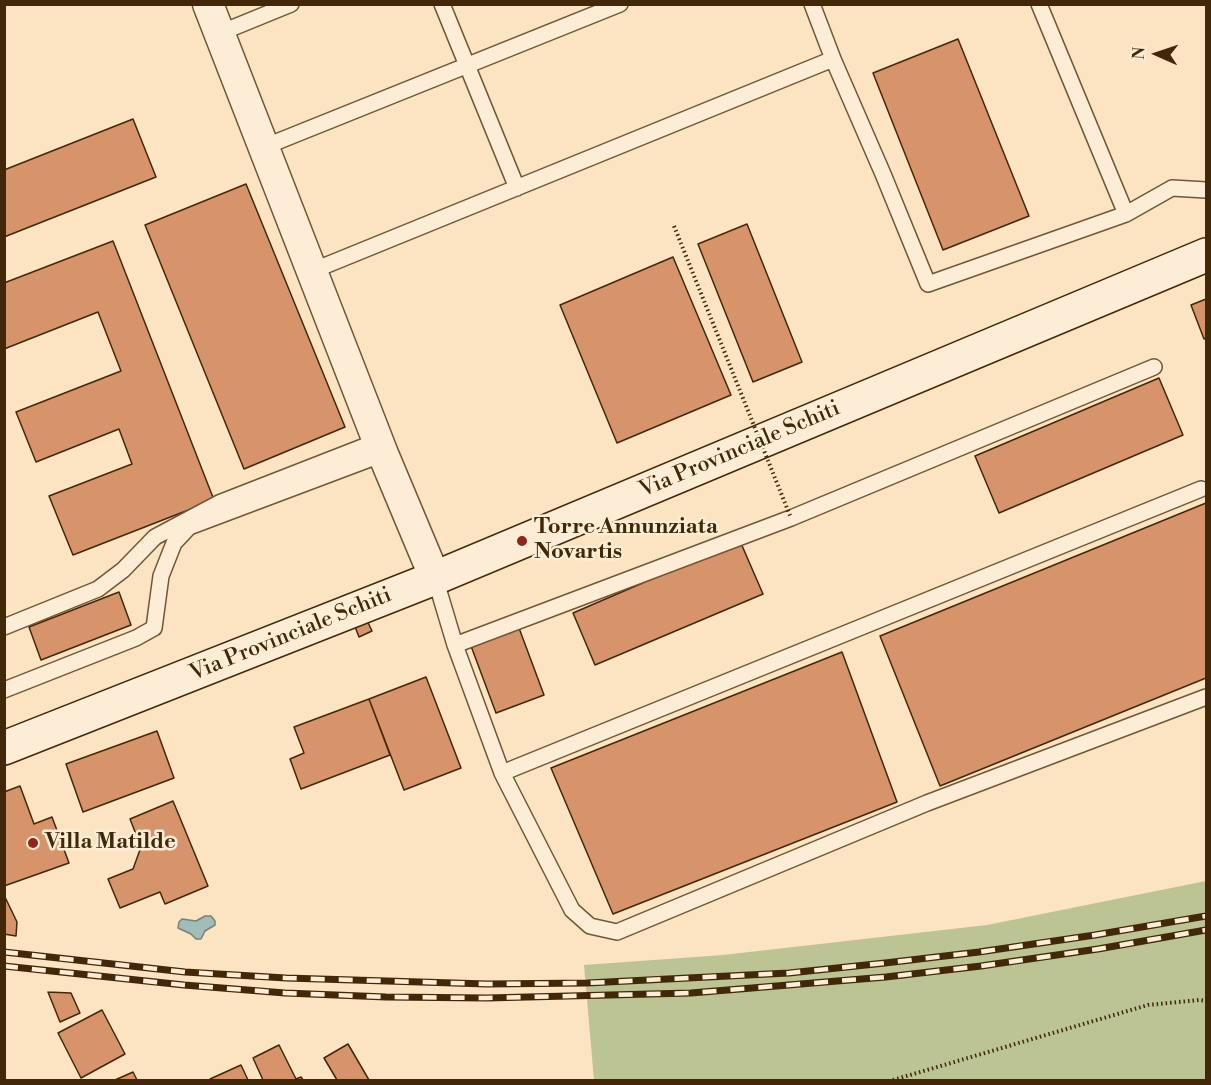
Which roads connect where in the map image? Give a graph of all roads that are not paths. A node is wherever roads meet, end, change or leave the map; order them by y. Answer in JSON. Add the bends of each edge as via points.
{"nodes":[{"id":1,"x":208,"y":4,"type":"edge"},
{"id":2,"x":291,"y":4,"type":"edge"},
{"id":3,"x":442,"y":4,"type":"edge"},
{"id":4,"x":620,"y":4,"type":"edge"},
{"id":5,"x":812,"y":4,"type":"edge"},
{"id":6,"x":1040,"y":4,"type":"edge"},
{"id":7,"x":219,"y":33,"type":"junction"},
{"id":8,"x":833,"y":59,"type":"junction"},
{"id":9,"x":467,"y":67,"type":"junction"},
{"id":10,"x":264,"y":147,"type":"junction"},
{"id":11,"x":517,"y":188,"type":"junction"},
{"id":12,"x":1206,"y":190,"type":"edge"},
{"id":13,"x":1126,"y":213,"type":"junction"},
{"id":14,"x":1206,"y":255,"type":"edge"},
{"id":15,"x":312,"y":271,"type":"junction"},
{"id":16,"x":1154,"y":367,"type":"dead end"},
{"id":17,"x":381,"y":447,"type":"junction"},
{"id":18,"x":1201,"y":489,"type":"dead end"},
{"id":19,"x":435,"y":578,"type":"junction"},
{"id":20,"x":4,"y":627,"type":"edge"},
{"id":21,"x":455,"y":645,"type":"junction"},
{"id":22,"x":4,"y":690,"type":"edge"},
{"id":23,"x":1206,"y":697,"type":"edge"},
{"id":24,"x":4,"y":748,"type":"edge"},
{"id":25,"x":502,"y":773,"type":"junction"}],
"edges":[{"from":1,"to":7,"type":"street"},
{"from":2,"to":7,"type":"lane"},
{"from":3,"to":9,"type":"lane"},
{"from":4,"to":9,"type":"lane"},
{"from":5,"to":8,"type":"lane"},
{"from":6,"to":13,"type":"lane"},
{"from":7,"to":10,"type":"street"},
{"from":8,"to":11,"type":"lane"},
{"from":8,"to":13,"type":"lane","via":[[928,284]]},
{"from":9,"to":10,"type":"lane"},
{"from":9,"to":11,"type":"lane"},
{"from":10,"to":15,"type":"street"},
{"from":11,"to":15,"type":"lane"},
{"from":12,"to":13,"type":"lane","via":[[1172,188]]},
{"from":14,"to":19,"type":"street","name":"Via Provinciale Schiti"},
{"from":15,"to":17,"type":"street"},
{"from":16,"to":21,"type":"lane","via":[[791,518]]},
{"from":17,"to":19,"type":"street"},
{"from":17,"to":20,"type":"lane","via":[[219,503],[155,537],[98,589]]},
{"from":17,"to":22,"type":"lane","via":[[189,527],[174,543],[161,576],[154,628]]},
{"from":18,"to":25,"type":"lane"},
{"from":19,"to":21,"type":"lane"},
{"from":19,"to":24,"type":"street","name":"Via Provinciale Schiti"},
{"from":21,"to":25,"type":"lane"},
{"from":23,"to":25,"type":"lane","via":[[927,803],[617,932],[590,926],[572,910]]}]}
